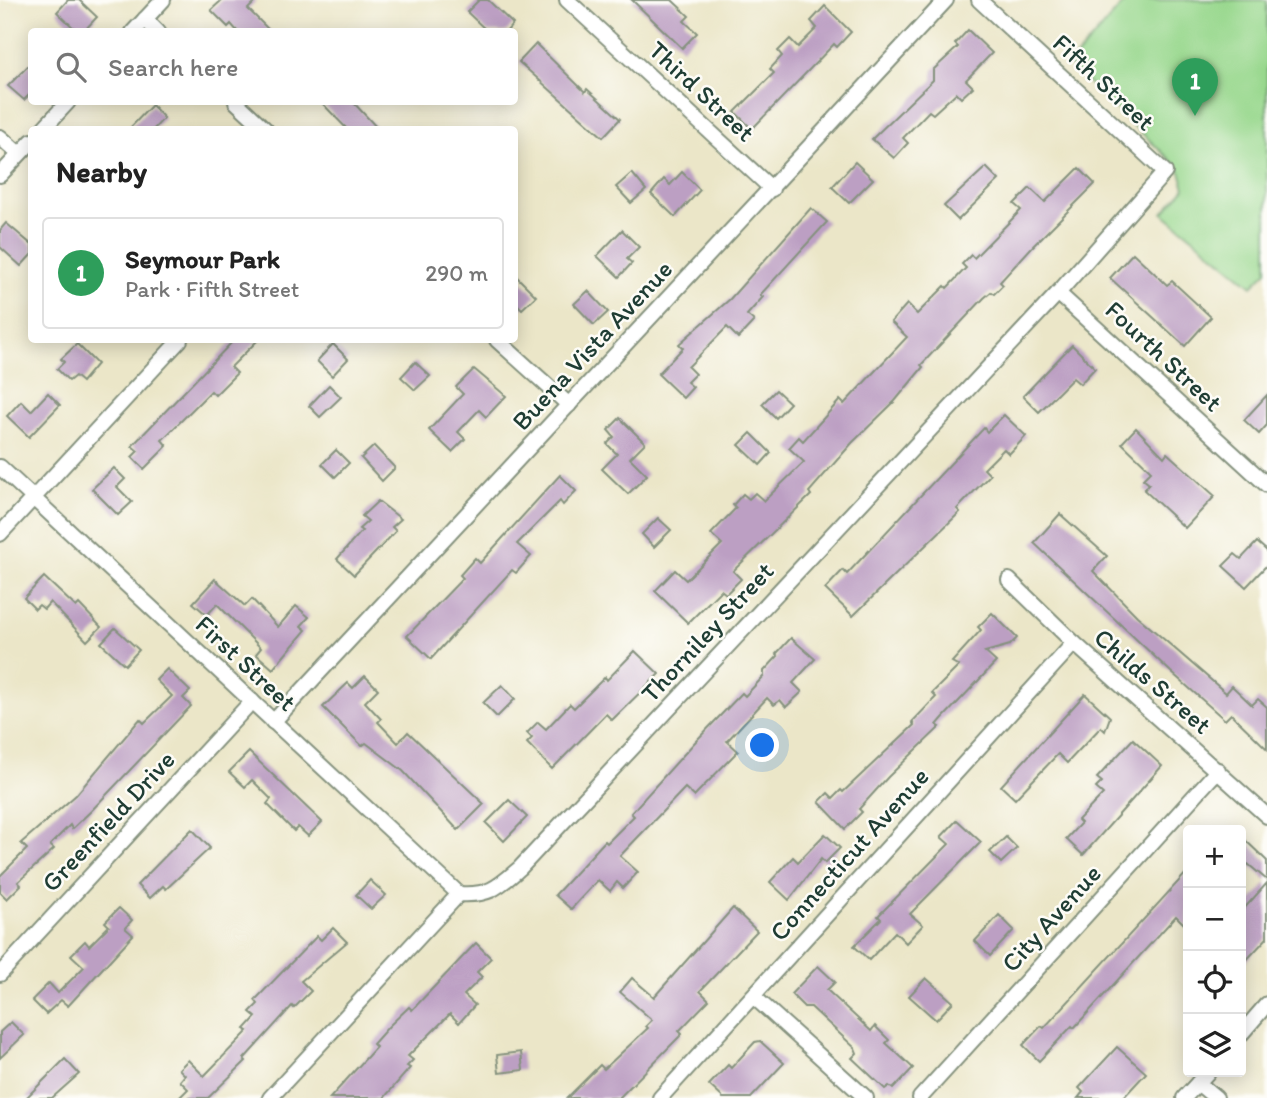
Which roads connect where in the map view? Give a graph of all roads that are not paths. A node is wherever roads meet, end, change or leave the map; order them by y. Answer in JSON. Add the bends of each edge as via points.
{"nodes":[{"id":1,"x":163,"y":0,"type":"edge"},
{"id":2,"x":567,"y":0,"type":"edge"},
{"id":3,"x":946,"y":0,"type":"edge"},
{"id":4,"x":979,"y":0,"type":"edge"},
{"id":5,"x":145,"y":19,"type":"junction"},
{"id":6,"x":137,"y":28,"type":"edge"},
{"id":7,"x":154,"y":28,"type":"edge"},
{"id":8,"x":65,"y":105,"type":"edge"},
{"id":9,"x":239,"y":105,"type":"edge"},
{"id":10,"x":46,"y":126,"type":"edge"},
{"id":11,"x":263,"y":126,"type":"edge"},
{"id":12,"x":0,"y":136,"type":"edge"},
{"id":13,"x":28,"y":145,"type":"edge"},
{"id":14,"x":19,"y":154,"type":"junction"},
{"id":15,"x":1165,"y":172,"type":"joint"},
{"id":16,"x":0,"y":175,"type":"edge"},
{"id":17,"x":772,"y":189,"type":"junction"},
{"id":18,"x":1058,"y":293,"type":"junction"},
{"id":19,"x":177,"y":343,"type":"edge"},
{"id":20,"x":500,"y":343,"type":"edge"},
{"id":21,"x":569,"y":405,"type":"junction"},
{"id":22,"x":0,"y":467,"type":"edge"},
{"id":23,"x":1267,"y":484,"type":"edge"},
{"id":24,"x":34,"y":498,"type":"junction"},
{"id":25,"x":0,"y":534,"type":"edge"},
{"id":26,"x":1009,"y":580,"type":"dead end"},
{"id":27,"x":1074,"y":643,"type":"junction"},
{"id":28,"x":252,"y":701,"type":"junction"},
{"id":29,"x":274,"y":722,"type":"junction"},
{"id":30,"x":1218,"y":771,"type":"junction"},
{"id":31,"x":1267,"y":816,"type":"edge"},
{"id":32,"x":459,"y":894,"type":"junction"},
{"id":33,"x":0,"y":974,"type":"edge"},
{"id":34,"x":753,"y":996,"type":"junction"},
{"id":35,"x":1267,"y":1004,"type":"edge"},
{"id":36,"x":1246,"y":1028,"type":"edge"},
{"id":37,"x":1203,"y":1077,"type":"edge"},
{"id":38,"x":270,"y":1098,"type":"edge"},
{"id":39,"x":660,"y":1098,"type":"edge"},
{"id":40,"x":866,"y":1098,"type":"edge"},
{"id":41,"x":920,"y":1098,"type":"edge"},
{"id":42,"x":1184,"y":1098,"type":"edge"},
{"id":43,"x":1216,"y":1098,"type":"edge"}],
"edges":[{"from":1,"to":5,"type":"street"},
{"from":2,"to":17,"type":"street","name":"Third Street"},
{"from":3,"to":17,"type":"street","name":"Buena Vista Avenue"},
{"from":4,"to":15,"type":"street","name":"Fifth Street"},
{"from":5,"to":6,"type":"street"},
{"from":5,"to":7,"type":"street"},
{"from":8,"to":10,"type":"street"},
{"from":9,"to":11,"type":"street"},
{"from":12,"to":14,"type":"street"},
{"from":13,"to":14,"type":"street"},
{"from":14,"to":16,"type":"street"},
{"from":15,"to":18,"type":"street","name":"Thorniley Street"},
{"from":17,"to":21,"type":"street","name":"Buena Vista Avenue"},
{"from":18,"to":23,"type":"street","name":"Fourth Street"},
{"from":18,"to":32,"type":"street","name":"Thorniley Street","via":[[520,867],[495,889],[480,895]]},
{"from":19,"to":24,"type":"street"},
{"from":20,"to":21,"type":"street"},
{"from":21,"to":29,"type":"street","name":"Buena Vista Avenue"},
{"from":22,"to":24,"type":"street","name":"First Street"},
{"from":24,"to":25,"type":"street"},
{"from":24,"to":28,"type":"street","name":"First Street"},
{"from":26,"to":27,"type":"street","name":"Childs Street"},
{"from":27,"to":30,"type":"street","name":"Childs Street"},
{"from":27,"to":34,"type":"street","name":"Connecticut Avenue"},
{"from":28,"to":29,"type":"street","name":"First Street"},
{"from":28,"to":33,"type":"street","name":"Greenfield Drive"},
{"from":29,"to":32,"type":"street","name":"First Street"},
{"from":30,"to":31,"type":"street","name":"Childs Street"},
{"from":30,"to":41,"type":"street","name":"City Avenue"},
{"from":32,"to":38,"type":"street"},
{"from":34,"to":39,"type":"street","name":"Connecticut Avenue"},
{"from":34,"to":40,"type":"street"},
{"from":35,"to":36,"type":"street"},
{"from":37,"to":42,"type":"street"},
{"from":37,"to":43,"type":"street"}]}
